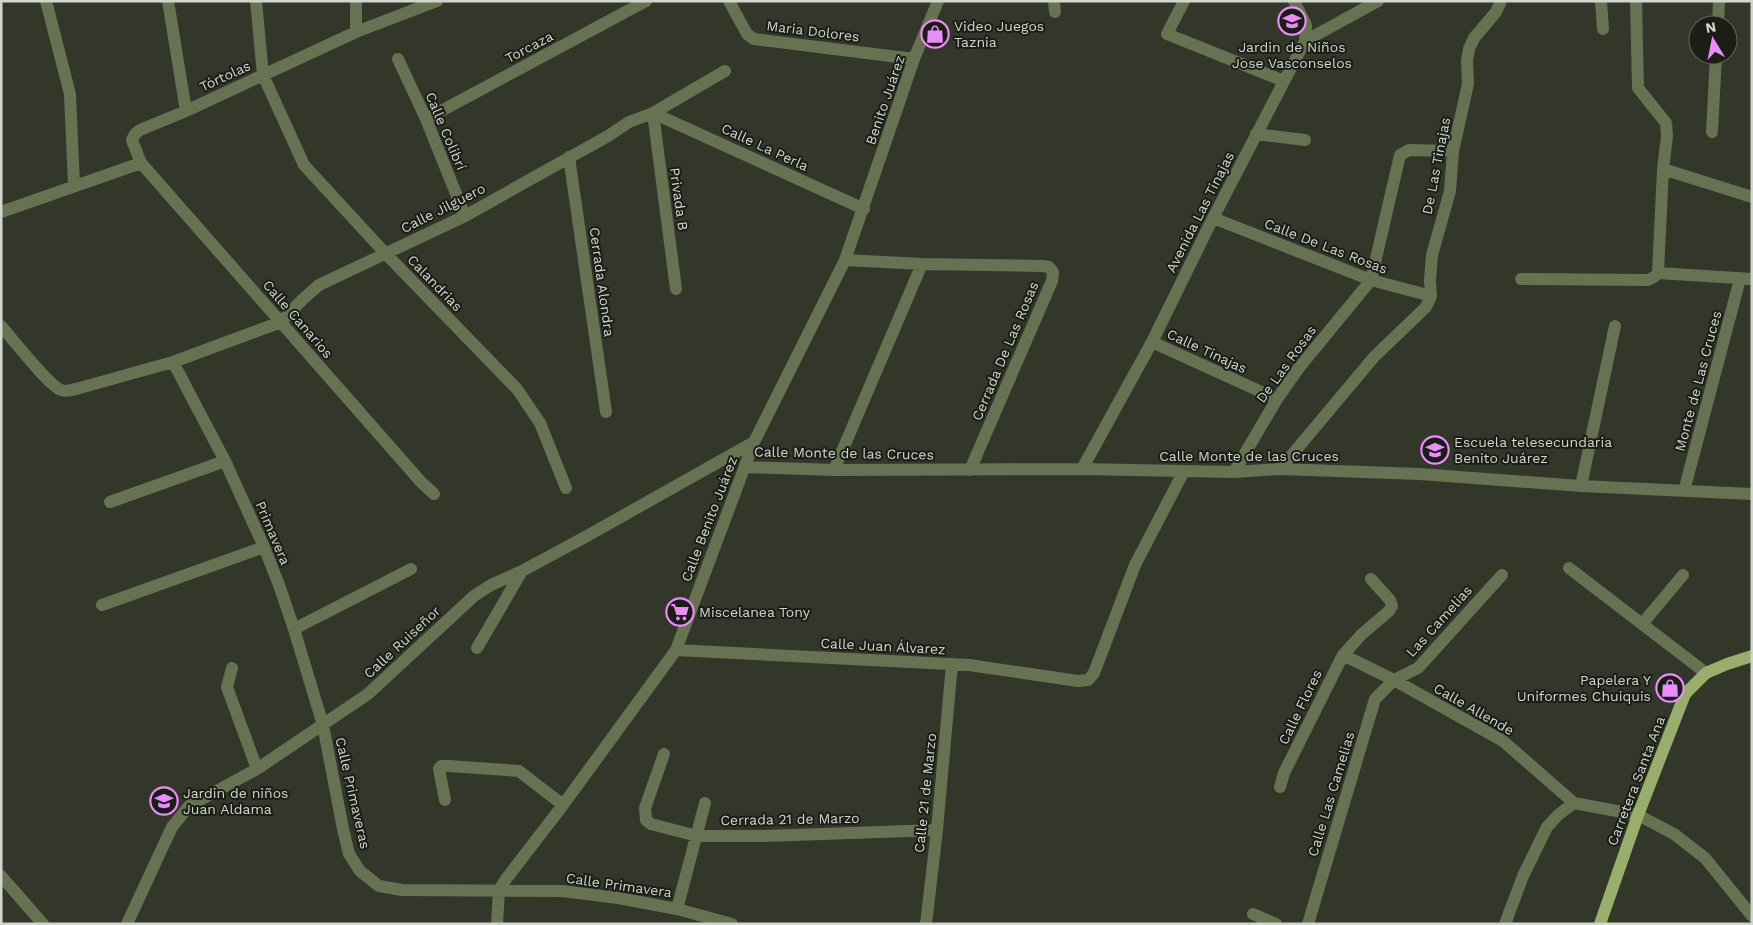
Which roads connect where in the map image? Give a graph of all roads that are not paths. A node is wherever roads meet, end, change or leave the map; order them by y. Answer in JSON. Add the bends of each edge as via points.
{"nodes":[{"id":1,"x":46,"y":1,"type":"edge"},
{"id":2,"x":168,"y":1,"type":"edge"},
{"id":3,"x":256,"y":1,"type":"edge"},
{"id":4,"x":356,"y":1,"type":"edge"},
{"id":5,"x":437,"y":1,"type":"edge"},
{"id":6,"x":646,"y":1,"type":"edge"},
{"id":7,"x":729,"y":1,"type":"edge"},
{"id":8,"x":938,"y":1,"type":"edge"},
{"id":9,"x":1184,"y":1,"type":"edge"},
{"id":10,"x":1294,"y":1,"type":"edge"},
{"id":11,"x":1378,"y":1,"type":"edge"},
{"id":12,"x":1501,"y":1,"type":"edge"},
{"id":13,"x":1601,"y":1,"type":"edge"},
{"id":14,"x":1636,"y":1,"type":"edge"},
{"id":15,"x":1719,"y":1,"type":"edge"},
{"id":16,"x":424,"y":4,"type":"edge"},
{"id":17,"x":1718,"y":15,"type":"edge"},
{"id":18,"x":1604,"y":29,"type":"dead end"},
{"id":19,"x":356,"y":32,"type":"junction"},
{"id":20,"x":1305,"y":41,"type":"junction"},
{"id":21,"x":398,"y":59,"type":"dead end"},
{"id":22,"x":914,"y":59,"type":"junction"},
{"id":23,"x":1715,"y":65,"type":"edge"},
{"id":24,"x":725,"y":71,"type":"dead end"},
{"id":25,"x":263,"y":75,"type":"junction"},
{"id":26,"x":1284,"y":81,"type":"junction"},
{"id":27,"x":186,"y":111,"type":"junction"},
{"id":28,"x":653,"y":113,"type":"junction"},
{"id":29,"x":426,"y":119,"type":"junction"},
{"id":30,"x":1712,"y":132,"type":"dead end"},
{"id":31,"x":1256,"y":134,"type":"junction"},
{"id":32,"x":1305,"y":140,"type":"dead end"},
{"id":33,"x":1453,"y":151,"type":"junction"},
{"id":34,"x":569,"y":157,"type":"junction"},
{"id":35,"x":141,"y":163,"type":"junction"},
{"id":36,"x":1663,"y":169,"type":"junction"},
{"id":37,"x":74,"y":186,"type":"junction"},
{"id":38,"x":1752,"y":197,"type":"edge"},
{"id":39,"x":864,"y":209,"type":"junction"},
{"id":40,"x":1,"y":212,"type":"edge"},
{"id":41,"x":464,"y":216,"type":"junction"},
{"id":42,"x":1213,"y":218,"type":"junction"},
{"id":43,"x":386,"y":254,"type":"junction"},
{"id":44,"x":845,"y":260,"type":"junction"},
{"id":45,"x":922,"y":264,"type":"junction"},
{"id":46,"x":1658,"y":273,"type":"junction"},
{"id":47,"x":1521,"y":279,"type":"dead end"},
{"id":48,"x":1746,"y":279,"type":"edge"},
{"id":49,"x":1371,"y":280,"type":"junction"},
{"id":50,"x":676,"y":289,"type":"dead end"},
{"id":51,"x":1432,"y":296,"type":"junction"},
{"id":52,"x":281,"y":322,"type":"junction"},
{"id":53,"x":1,"y":326,"type":"edge"},
{"id":54,"x":1615,"y":326,"type":"dead end"},
{"id":55,"x":1152,"y":342,"type":"junction"},
{"id":56,"x":173,"y":362,"type":"junction"},
{"id":57,"x":1277,"y":400,"type":"junction"},
{"id":58,"x":606,"y":412,"type":"dead end"},
{"id":59,"x":754,"y":442,"type":"junction"},
{"id":60,"x":225,"y":461,"type":"junction"},
{"id":61,"x":746,"y":467,"type":"junction"},
{"id":62,"x":1082,"y":469,"type":"junction"},
{"id":63,"x":1280,"y":469,"type":"junction"},
{"id":64,"x":834,"y":470,"type":"junction"},
{"id":65,"x":970,"y":470,"type":"junction"},
{"id":66,"x":1184,"y":471,"type":"junction"},
{"id":67,"x":1234,"y":472,"type":"junction"},
{"id":68,"x":1581,"y":486,"type":"junction"},
{"id":69,"x":566,"y":488,"type":"dead end"},
{"id":70,"x":1684,"y":491,"type":"junction"},
{"id":71,"x":434,"y":494,"type":"dead end"},
{"id":72,"x":1752,"y":494,"type":"edge"},
{"id":73,"x":110,"y":502,"type":"dead end"},
{"id":74,"x":264,"y":547,"type":"junction"},
{"id":75,"x":1569,"y":568,"type":"dead end"},
{"id":76,"x":411,"y":569,"type":"dead end"},
{"id":77,"x":522,"y":571,"type":"junction"},
{"id":78,"x":1502,"y":574,"type":"dead end"},
{"id":79,"x":1683,"y":575,"type":"dead end"},
{"id":80,"x":1371,"y":578,"type":"dead end"},
{"id":81,"x":102,"y":605,"type":"dead end"},
{"id":82,"x":1642,"y":624,"type":"junction"},
{"id":83,"x":294,"y":629,"type":"junction"},
{"id":84,"x":477,"y":648,"type":"dead end"},
{"id":85,"x":676,"y":650,"type":"junction"},
{"id":86,"x":1343,"y":655,"type":"junction"},
{"id":87,"x":1752,"y":656,"type":"edge"},
{"id":88,"x":952,"y":664,"type":"junction"},
{"id":89,"x":232,"y":668,"type":"dead end"},
{"id":90,"x":1706,"y":673,"type":"junction"},
{"id":91,"x":1394,"y":680,"type":"junction"},
{"id":92,"x":323,"y":726,"type":"junction"},
{"id":93,"x":664,"y":754,"type":"dead end"},
{"id":94,"x":257,"y":769,"type":"junction"},
{"id":95,"x":1280,"y":787,"type":"dead end"},
{"id":96,"x":445,"y":800,"type":"dead end"},
{"id":97,"x":705,"y":803,"type":"dead end"},
{"id":98,"x":1574,"y":804,"type":"junction"},
{"id":99,"x":563,"y":805,"type":"junction"},
{"id":100,"x":1638,"y":815,"type":"junction"},
{"id":101,"x":937,"y":830,"type":"junction"},
{"id":102,"x":697,"y":836,"type":"junction"},
{"id":103,"x":1,"y":876,"type":"edge"},
{"id":104,"x":499,"y":890,"type":"junction"},
{"id":105,"x":677,"y":909,"type":"junction"},
{"id":106,"x":1253,"y":914,"type":"dead end"},
{"id":107,"x":1752,"y":916,"type":"edge"},
{"id":108,"x":43,"y":924,"type":"edge"},
{"id":109,"x":128,"y":924,"type":"edge"},
{"id":110,"x":496,"y":924,"type":"edge"},
{"id":111,"x":732,"y":924,"type":"edge"},
{"id":112,"x":926,"y":924,"type":"edge"},
{"id":113,"x":1276,"y":924,"type":"edge"},
{"id":114,"x":1308,"y":924,"type":"edge"},
{"id":115,"x":1505,"y":924,"type":"edge"},
{"id":116,"x":1600,"y":924,"type":"edge"}],
"edges":[{"from":1,"to":37,"type":"street","via":[[70,94]]},
{"from":2,"to":27,"type":"street"},
{"from":3,"to":25,"type":"street","name":"Calandrias"},
{"from":4,"to":19,"type":"street"},
{"from":5,"to":16,"type":"street","name":"Tórtolas"},
{"from":6,"to":29,"type":"street","name":"Torcaza"},
{"from":7,"to":22,"type":"street","name":"Maria Dolores","via":[[747,34],[754,39]]},
{"from":8,"to":22,"type":"street","name":"Benito Juárez"},
{"from":9,"to":26,"type":"street","via":[[1167,34]]},
{"from":10,"to":20,"type":"street","via":[[1306,25]]},
{"from":11,"to":20,"type":"street"},
{"from":12,"to":33,"type":"street","name":"De Las Tinajas","via":[[1469,49],[1468,84]]},
{"from":13,"to":18,"type":"street"},
{"from":14,"to":36,"type":"street","via":[[1638,88],[1666,122]]},
{"from":15,"to":17,"type":"street"},
{"from":16,"to":19,"type":"street","name":"Tórtolas"},
{"from":19,"to":25,"type":"street","name":"Tórtolas"},
{"from":20,"to":26,"type":"street","name":"Avenida Las Tinajas"},
{"from":21,"to":29,"type":"street","name":"Calle Colibrí"},
{"from":22,"to":39,"type":"street","name":"Benito Juárez"},
{"from":23,"to":30,"type":"street"},
{"from":24,"to":28,"type":"street","name":"Calle Jilguero"},
{"from":25,"to":27,"type":"street","name":"Tórtolas"},
{"from":25,"to":43,"type":"street","name":"Calandrias","via":[[304,165]]},
{"from":26,"to":31,"type":"street","name":"Avenida Las Tinajas"},
{"from":27,"to":35,"type":"street","name":"Tórtolas","via":[[140,130],[133,137]]},
{"from":28,"to":34,"type":"street","name":"Calle Jilguero","via":[[629,122]]},
{"from":28,"to":39,"type":"street","name":"Calle La Perla"},
{"from":28,"to":50,"type":"street","name":"Privada B"},
{"from":29,"to":41,"type":"street","name":"Calle Colibrí"},
{"from":31,"to":32,"type":"street"},
{"from":31,"to":42,"type":"street","name":"Avenida Las Tinajas"},
{"from":33,"to":49,"type":"street","via":[[1414,149],[1400,155]]},
{"from":33,"to":51,"type":"street","name":"De Las Tinajas","via":[[1450,191],[1432,255]]},
{"from":34,"to":41,"type":"street","name":"Calle Jilguero"},
{"from":34,"to":58,"type":"street","name":"Cerrada Alondra"},
{"from":35,"to":37,"type":"street"},
{"from":35,"to":52,"type":"street","name":"Calle Canarios"},
{"from":36,"to":38,"type":"street"},
{"from":36,"to":46,"type":"street"},
{"from":37,"to":40,"type":"street"},
{"from":39,"to":44,"type":"street","name":"Calle Benito Juárez"},
{"from":41,"to":43,"type":"street","name":"Calle Jilguero"},
{"from":42,"to":49,"type":"street","name":"Calle De Las Rosas"},
{"from":42,"to":55,"type":"street","name":"Avenida Las Tinajas"},
{"from":43,"to":52,"type":"street","name":"Calle Jilguero","via":[[319,285]]},
{"from":43,"to":69,"type":"street","name":"Calandrias","via":[[517,389],[540,423]]},
{"from":44,"to":45,"type":"street","name":"Cerrada De Las Rosas"},
{"from":44,"to":59,"type":"street","name":"Calle Benito Juárez"},
{"from":45,"to":64,"type":"street"},
{"from":45,"to":65,"type":"street","name":"Cerrada De Las Rosas","via":[[1043,266],[1053,272]]},
{"from":46,"to":47,"type":"street","via":[[1648,280]]},
{"from":46,"to":48,"type":"street"},
{"from":48,"to":70,"type":"street","name":"Monte de Las Cruces"},
{"from":49,"to":51,"type":"street","name":"Calle De Las Rosas"},
{"from":49,"to":57,"type":"street","name":"De Las Rosas","via":[[1298,369]]},
{"from":51,"to":63,"type":"street","via":[[1422,312],[1374,357]]},
{"from":52,"to":56,"type":"street","name":"Calle Jilguero"},
{"from":52,"to":71,"type":"street","name":"Calle Canarios"},
{"from":53,"to":56,"type":"street","via":[[60,390],[76,389]]},
{"from":54,"to":68,"type":"street"},
{"from":55,"to":57,"type":"street","name":"Calle Tinajas"},
{"from":55,"to":62,"type":"street","name":"Avenida Las Tinajas"},
{"from":56,"to":60,"type":"street","name":"Primavera"},
{"from":57,"to":67,"type":"street","name":"De Las Rosas"},
{"from":59,"to":61,"type":"street","name":"Calle Benito Juárez"},
{"from":59,"to":77,"type":"street","name":"Calle Ruiseñor"},
{"from":60,"to":73,"type":"street"},
{"from":60,"to":74,"type":"street","name":"Primavera"},
{"from":61,"to":64,"type":"street","name":"Calle Monte de las Cruces"},
{"from":61,"to":85,"type":"street","name":"Calle Benito Juárez"},
{"from":62,"to":65,"type":"street","name":"Calle Monte de las Cruces"},
{"from":62,"to":66,"type":"street","name":"Calle Monte de las Cruces"},
{"from":63,"to":67,"type":"street","name":"Calle Monte de las Cruces"},
{"from":63,"to":68,"type":"street","name":"Calle Monte de las Cruces","via":[[1420,474]]},
{"from":64,"to":65,"type":"street","name":"Calle Monte de las Cruces"},
{"from":66,"to":67,"type":"street","name":"Calle Monte de las Cruces"},
{"from":66,"to":88,"type":"street","name":"Calle Juan Álvarez","via":[[1135,565],[1094,673],[1088,680]]},
{"from":68,"to":70,"type":"street","name":"Calle Monte de las Cruces"},
{"from":70,"to":72,"type":"street","name":"Calle Monte de las Cruces"},
{"from":74,"to":81,"type":"street"},
{"from":74,"to":83,"type":"street","name":"Primavera"},
{"from":75,"to":82,"type":"street"},
{"from":76,"to":83,"type":"street"},
{"from":77,"to":84,"type":"street"},
{"from":77,"to":92,"type":"street","name":"Calle Ruiseñor","via":[[474,596],[368,694]]},
{"from":78,"to":91,"type":"street","name":"Las Camelias","via":[[1418,668]]},
{"from":79,"to":82,"type":"street"},
{"from":80,"to":86,"type":"street","via":[[1392,606]]},
{"from":82,"to":90,"type":"street"},
{"from":83,"to":92,"type":"street","name":"Primavera"},
{"from":85,"to":88,"type":"street","name":"Calle Juan Álvarez"},
{"from":85,"to":99,"type":"street","name":"Calle Benito Juárez"},
{"from":86,"to":91,"type":"street","name":"Calle Allende"},
{"from":86,"to":95,"type":"street","name":"Calle Flores"},
{"from":87,"to":90,"type":"main road","name":"Carretera Santa Ana"},
{"from":88,"to":101,"type":"street","name":"Calle 21 de Marzo"},
{"from":89,"to":94,"type":"street","via":[[227,687]]},
{"from":90,"to":100,"type":"main road","name":"Carretera Santa Ana","via":[[1685,694]]},
{"from":91,"to":98,"type":"street","name":"Calle Allende","via":[[1503,741]]},
{"from":91,"to":114,"type":"street","name":"Calle Las Camelias","via":[[1375,699]]},
{"from":92,"to":94,"type":"street","name":"Calle Ruiseñor"},
{"from":92,"to":104,"type":"street","name":"Calle Primaveras","via":[[342,829],[349,854],[360,871],[379,886],[402,890]]},
{"from":93,"to":102,"type":"street","name":"Cerrada 21 de Marzo","via":[[645,808],[646,820]]},
{"from":94,"to":109,"type":"street","name":"Calle Ruiseñor","via":[[189,806],[172,827]]},
{"from":96,"to":99,"type":"street","via":[[441,766],[520,770]]},
{"from":97,"to":102,"type":"street"},
{"from":98,"to":100,"type":"street"},
{"from":98,"to":115,"type":"street","via":[[1547,827],[1523,876]]},
{"from":99,"to":104,"type":"street","name":"Calle Benito Juárez"},
{"from":100,"to":107,"type":"street","via":[[1674,834],[1697,851]]},
{"from":100,"to":116,"type":"main road","name":"Carretera Santa Ana"},
{"from":101,"to":102,"type":"street","name":"Cerrada 21 de Marzo"},
{"from":101,"to":112,"type":"street","name":"Calle 21 de Marzo"},
{"from":102,"to":105,"type":"street"},
{"from":103,"to":108,"type":"street"},
{"from":104,"to":105,"type":"street","name":"Calle Primavera","via":[[562,891]]},
{"from":104,"to":110,"type":"street","name":"Calle Benito Juárez"},
{"from":105,"to":111,"type":"street","name":"Calle Primavera"},
{"from":106,"to":113,"type":"street"}]}
